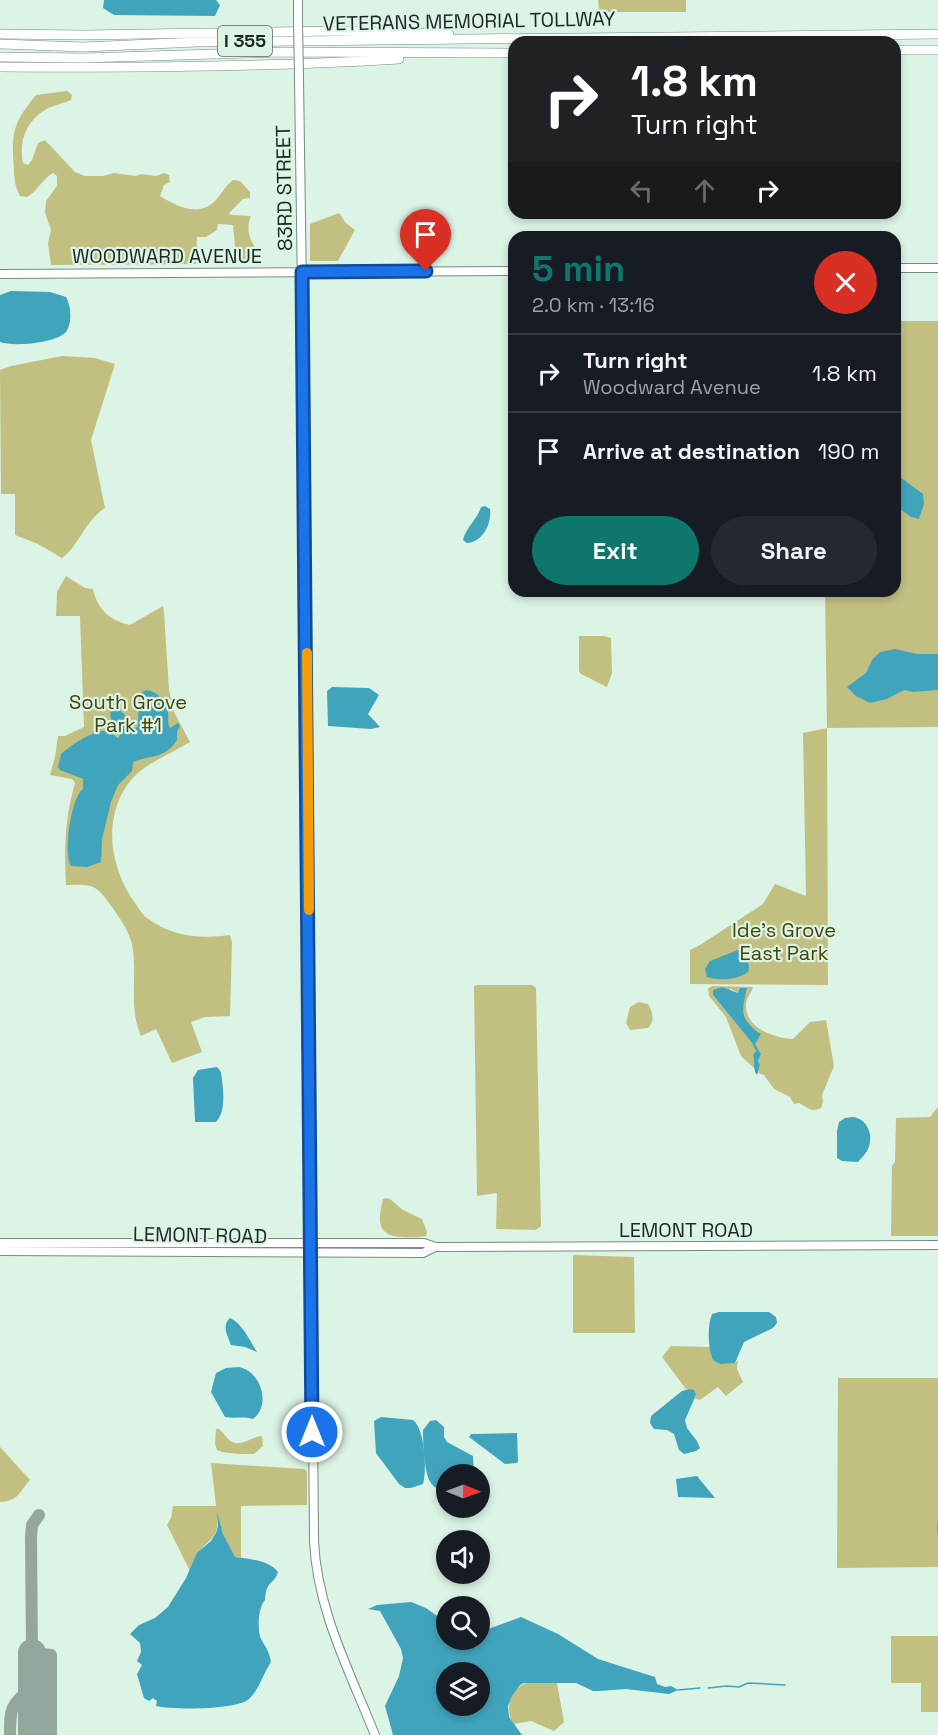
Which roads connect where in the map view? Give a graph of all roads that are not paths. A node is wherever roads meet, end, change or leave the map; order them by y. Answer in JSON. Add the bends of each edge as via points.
{"nodes":[{"id":1,"x":298,"y":0,"type":"edge"},
{"id":2,"x":0,"y":34,"type":"edge"},
{"id":3,"x":938,"y":34,"type":"edge"},
{"id":4,"x":759,"y":36,"type":"edge"},
{"id":5,"x":490,"y":39,"type":"junction"},
{"id":6,"x":508,"y":39,"type":"edge"},
{"id":7,"x":0,"y":44,"type":"edge"},
{"id":8,"x":901,"y":50,"type":"edge"},
{"id":9,"x":938,"y":50,"type":"edge"},
{"id":10,"x":480,"y":53,"type":"junction"},
{"id":11,"x":508,"y":53,"type":"edge"},
{"id":12,"x":0,"y":57,"type":"edge"},
{"id":13,"x":0,"y":67,"type":"edge"},
{"id":14,"x":901,"y":268,"type":"edge"},
{"id":15,"x":938,"y":268,"type":"edge"},
{"id":16,"x":508,"y":271,"type":"edge"},
{"id":17,"x":302,"y":272,"type":"junction"},
{"id":18,"x":0,"y":274,"type":"edge"},
{"id":19,"x":312,"y":1242,"type":"junction"},
{"id":20,"x":0,"y":1243,"type":"edge"},
{"id":21,"x":938,"y":1245,"type":"edge"},
{"id":22,"x":435,"y":1247,"type":"junction"},
{"id":23,"x":0,"y":1251,"type":"edge"},
{"id":24,"x":312,"y":1252,"type":"junction"},
{"id":25,"x":375,"y":1735,"type":"edge"}],
"edges":[{"from":1,"to":17,"type":"main road","name":"83RD STREET","bridge":true},
{"from":2,"to":5,"type":"highway","via":[[336,31],[434,33]]},
{"from":3,"to":4,"type":"highway","name":"VETERANS MEMORIAL TOLLWAY","number":"I 355"},
{"from":5,"to":6,"type":"highway","name":"VETERANS MEMORIAL TOLLWAY","number":"I 355"},
{"from":5,"to":7,"type":"highway","name":"VETERANS MEMORIAL TOLLWAY","number":"I 355"},
{"from":8,"to":9,"type":"highway"},
{"from":10,"to":11,"type":"highway","name":"VETERANS MEMORIAL TOLLWAY","number":"I 355"},
{"from":10,"to":12,"type":"highway","name":"VETERANS MEMORIAL TOLLWAY","number":"I 355"},
{"from":10,"to":13,"type":"highway","via":[[268,64]]},
{"from":14,"to":15,"type":"main road"},
{"from":16,"to":17,"type":"main road","name":"WOODWARD AVENUE"},
{"from":17,"to":18,"type":"main road","name":"WOODWARD AVENUE"},
{"from":17,"to":19,"type":"main road","name":"83RD STREET"},
{"from":19,"to":20,"type":"main road","name":"LEMONT ROAD"},
{"from":19,"to":22,"type":"main road","name":"LEMONT ROAD","via":[[424,1243]]},
{"from":19,"to":24,"type":"main road","name":"83RD STREET"},
{"from":21,"to":22,"type":"main road","name":"LEMONT ROAD"},
{"from":22,"to":24,"type":"main road","name":"LEMONT ROAD","via":[[423,1253]]},
{"from":23,"to":24,"type":"main road","name":"LEMONT ROAD"},
{"from":24,"to":25,"type":"main road","name":"83RD STREET","via":[[315,1562],[329,1618]]}]}
